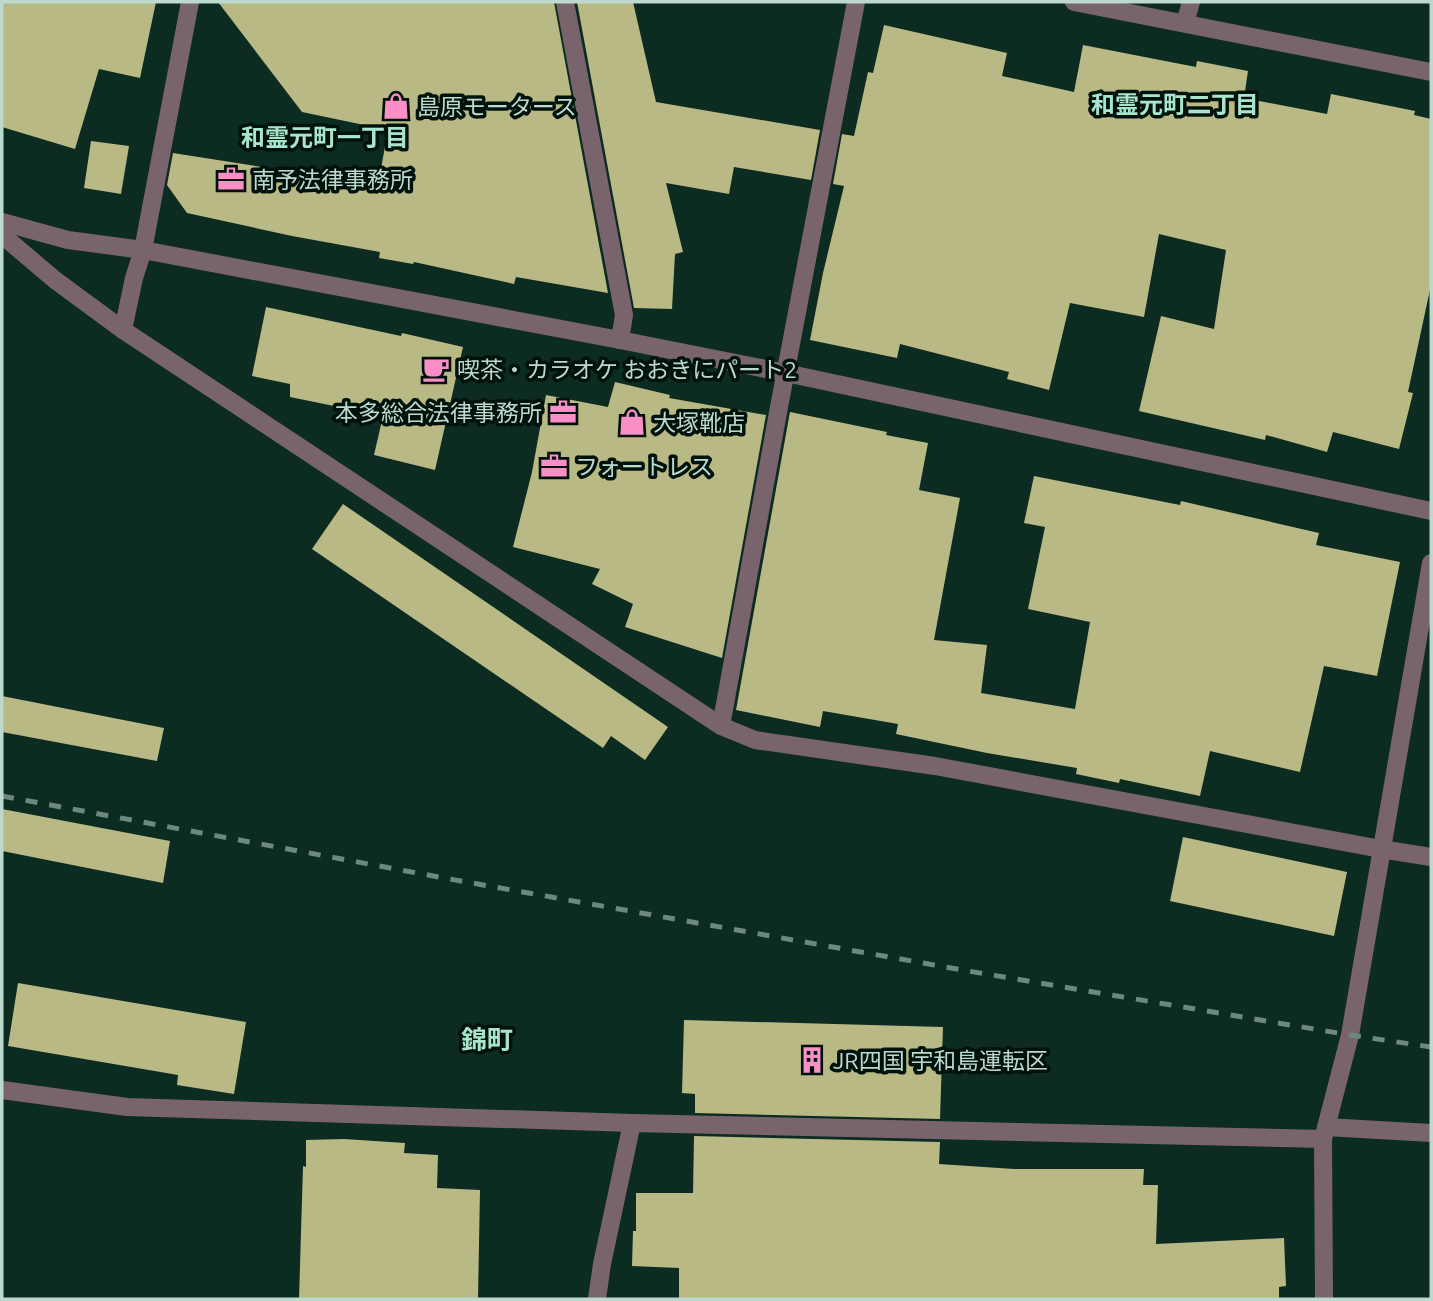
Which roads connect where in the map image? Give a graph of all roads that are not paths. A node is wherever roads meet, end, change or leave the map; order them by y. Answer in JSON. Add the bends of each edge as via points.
{"nodes":[{"id":1,"x":190,"y":2,"type":"edge"},
{"id":2,"x":565,"y":2,"type":"edge"},
{"id":3,"x":856,"y":2,"type":"edge"},
{"id":4,"x":1074,"y":2,"type":"edge"},
{"id":5,"x":1191,"y":2,"type":"edge"},
{"id":6,"x":1185,"y":23,"type":"junction"},
{"id":7,"x":1431,"y":72,"type":"edge"},
{"id":8,"x":2,"y":222,"type":"edge"},
{"id":9,"x":2,"y":235,"type":"edge"},
{"id":10,"x":143,"y":250,"type":"junction"},
{"id":11,"x":123,"y":331,"type":"junction"},
{"id":12,"x":620,"y":340,"type":"junction"},
{"id":13,"x":786,"y":373,"type":"junction"},
{"id":14,"x":1431,"y":511,"type":"edge"},
{"id":15,"x":1431,"y":563,"type":"edge"},
{"id":16,"x":721,"y":726,"type":"junction"},
{"id":17,"x":1381,"y":849,"type":"junction"},
{"id":18,"x":1431,"y":857,"type":"edge"},
{"id":19,"x":2,"y":1090,"type":"edge"},
{"id":20,"x":632,"y":1123,"type":"junction"},
{"id":21,"x":1325,"y":1133,"type":"junction"},
{"id":22,"x":1431,"y":1133,"type":"edge"},
{"id":23,"x":597,"y":1299,"type":"edge"},
{"id":24,"x":1324,"y":1299,"type":"edge"}],
"edges":[{"from":1,"to":10,"type":"street"},
{"from":2,"to":12,"type":"street","via":[[624,314]]},
{"from":3,"to":13,"type":"street"},
{"from":4,"to":6,"type":"street"},
{"from":5,"to":6,"type":"street"},
{"from":6,"to":7,"type":"street"},
{"from":8,"to":10,"type":"street","via":[[68,240]]},
{"from":9,"to":11,"type":"street"},
{"from":10,"to":11,"type":"street"},
{"from":10,"to":12,"type":"street"},
{"from":11,"to":16,"type":"street"},
{"from":12,"to":13,"type":"street"},
{"from":13,"to":14,"type":"street"},
{"from":13,"to":16,"type":"street"},
{"from":15,"to":17,"type":"street"},
{"from":16,"to":17,"type":"street","via":[[755,740],[935,766]]},
{"from":17,"to":18,"type":"street"},
{"from":17,"to":21,"type":"street","via":[[1350,1035]]},
{"from":19,"to":20,"type":"street","via":[[127,1107]]},
{"from":20,"to":21,"type":"street"},
{"from":20,"to":23,"type":"street"},
{"from":21,"to":22,"type":"street"},
{"from":21,"to":24,"type":"street"}]}
